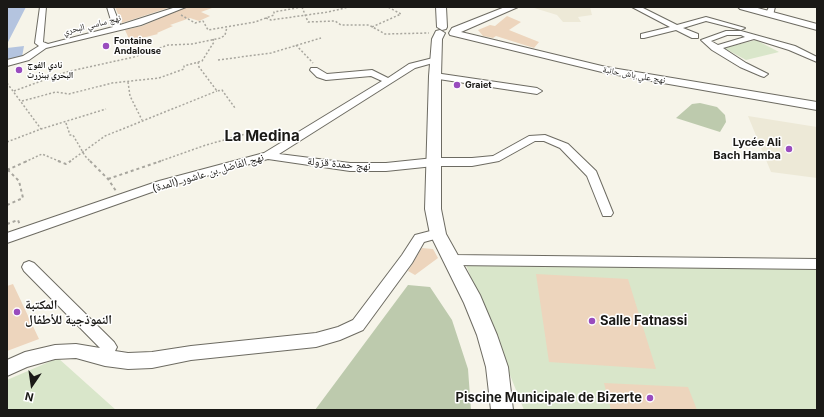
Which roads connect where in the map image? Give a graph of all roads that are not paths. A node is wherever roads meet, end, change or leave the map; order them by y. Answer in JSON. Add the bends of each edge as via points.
{"nodes":[{"id":1,"x":43,"y":7,"type":"edge"},
{"id":2,"x":110,"y":7,"type":"edge"},
{"id":3,"x":192,"y":7,"type":"edge"},
{"id":4,"x":441,"y":7,"type":"edge"},
{"id":5,"x":502,"y":7,"type":"edge"},
{"id":6,"x":513,"y":7,"type":"edge"},
{"id":7,"x":636,"y":7,"type":"edge"},
{"id":8,"x":743,"y":7,"type":"edge"},
{"id":9,"x":180,"y":10,"type":"edge"},
{"id":10,"x":771,"y":10,"type":"edge"},
{"id":11,"x":675,"y":26,"type":"junction"},
{"id":12,"x":817,"y":27,"type":"edge"},
{"id":13,"x":741,"y":28,"type":"dead end"},
{"id":14,"x":117,"y":29,"type":"junction"},
{"id":15,"x":444,"y":35,"type":"junction"},
{"id":16,"x":644,"y":36,"type":"dead end"},
{"id":17,"x":695,"y":36,"type":"dead end"},
{"id":18,"x":753,"y":37,"type":"junction"},
{"id":19,"x":44,"y":45,"type":"junction"},
{"id":20,"x":715,"y":48,"type":"junction"},
{"id":21,"x":817,"y":60,"type":"edge"},
{"id":22,"x":7,"y":63,"type":"edge"},
{"id":23,"x":314,"y":70,"type":"road end"},
{"id":24,"x":764,"y":74,"type":"dead end"},
{"id":25,"x":435,"y":76,"type":"junction"},
{"id":26,"x":388,"y":81,"type":"junction"},
{"id":27,"x":537,"y":91,"type":"dead end"},
{"id":28,"x":817,"y":106,"type":"edge"},
{"id":29,"x":268,"y":156,"type":"junction"},
{"id":30,"x":434,"y":162,"type":"junction"},
{"id":31,"x":607,"y":213,"type":"dead end"},
{"id":32,"x":438,"y":234,"type":"junction"},
{"id":33,"x":7,"y":238,"type":"edge"},
{"id":34,"x":452,"y":260,"type":"junction"},
{"id":35,"x":817,"y":264,"type":"edge"},
{"id":36,"x":29,"y":267,"type":"dead end"},
{"id":37,"x":105,"y":358,"type":"junction"},
{"id":38,"x":7,"y":368,"type":"edge"},
{"id":39,"x":502,"y":410,"type":"edge"}],
"edges":[{"from":1,"to":19,"type":"street","via":[[39,43]]},
{"from":2,"to":14,"type":"street"},
{"from":3,"to":9,"type":"street","name":"نهج ساسي البحري"},
{"from":4,"to":15,"type":"street"},
{"from":5,"to":15,"type":"street"},
{"from":6,"to":15,"type":"street"},
{"from":7,"to":11,"type":"street"},
{"from":8,"to":10,"type":"street"},
{"from":9,"to":14,"type":"street","name":"نهج ساسي البحري"},
{"from":10,"to":12,"type":"street"},
{"from":11,"to":13,"type":"street","via":[[706,19]]},
{"from":11,"to":16,"type":"street"},
{"from":11,"to":17,"type":"street"},
{"from":14,"to":19,"type":"street","name":"نهج ساسي البحري","via":[[54,45]]},
{"from":15,"to":25,"type":"street"},
{"from":15,"to":26,"type":"street","name":"نهج الفاضل بن عاشور (المدة)","via":[[412,66]]},
{"from":15,"to":28,"type":"street","name":"نهج علي باش حانبة","via":[[606,70]]},
{"from":18,"to":20,"type":"street"},
{"from":18,"to":20,"type":"street","via":[[734,32],[706,39],[705,41]]},
{"from":18,"to":21,"type":"street","via":[[792,48]]},
{"from":19,"to":22,"type":"street","via":[[26,58]]},
{"from":20,"to":24,"type":"street"},
{"from":23,"to":26,"type":"street","via":[[326,77],[372,73]]},
{"from":25,"to":27,"type":"street"},
{"from":25,"to":30,"type":"street"},
{"from":26,"to":29,"type":"street","name":"نهج الفاضل بن عاشور (المدة)"},
{"from":29,"to":30,"type":"street","name":"نهج حمدة قزولة","via":[[350,167],[386,167]]},
{"from":29,"to":33,"type":"street","name":"نهج الفاضل بن عاشور (المدة)","via":[[163,184]]},
{"from":30,"to":31,"type":"street","name":"نهج حمدة قزولة","via":[[494,159],[533,138],[545,138],[564,146],[592,174]]},
{"from":30,"to":32,"type":"street","via":[[433,209]]},
{"from":32,"to":34,"type":"street"},
{"from":32,"to":37,"type":"street","via":[[420,238],[372,309],[358,325],[340,333],[316,340],[191,353],[152,360],[128,361]]},
{"from":34,"to":35,"type":"street"},
{"from":34,"to":39,"type":"street","via":[[487,335],[497,367]]},
{"from":36,"to":37,"type":"street","via":[[109,347]]},
{"from":37,"to":38,"type":"street","via":[[76,351],[55,352]]}]}
